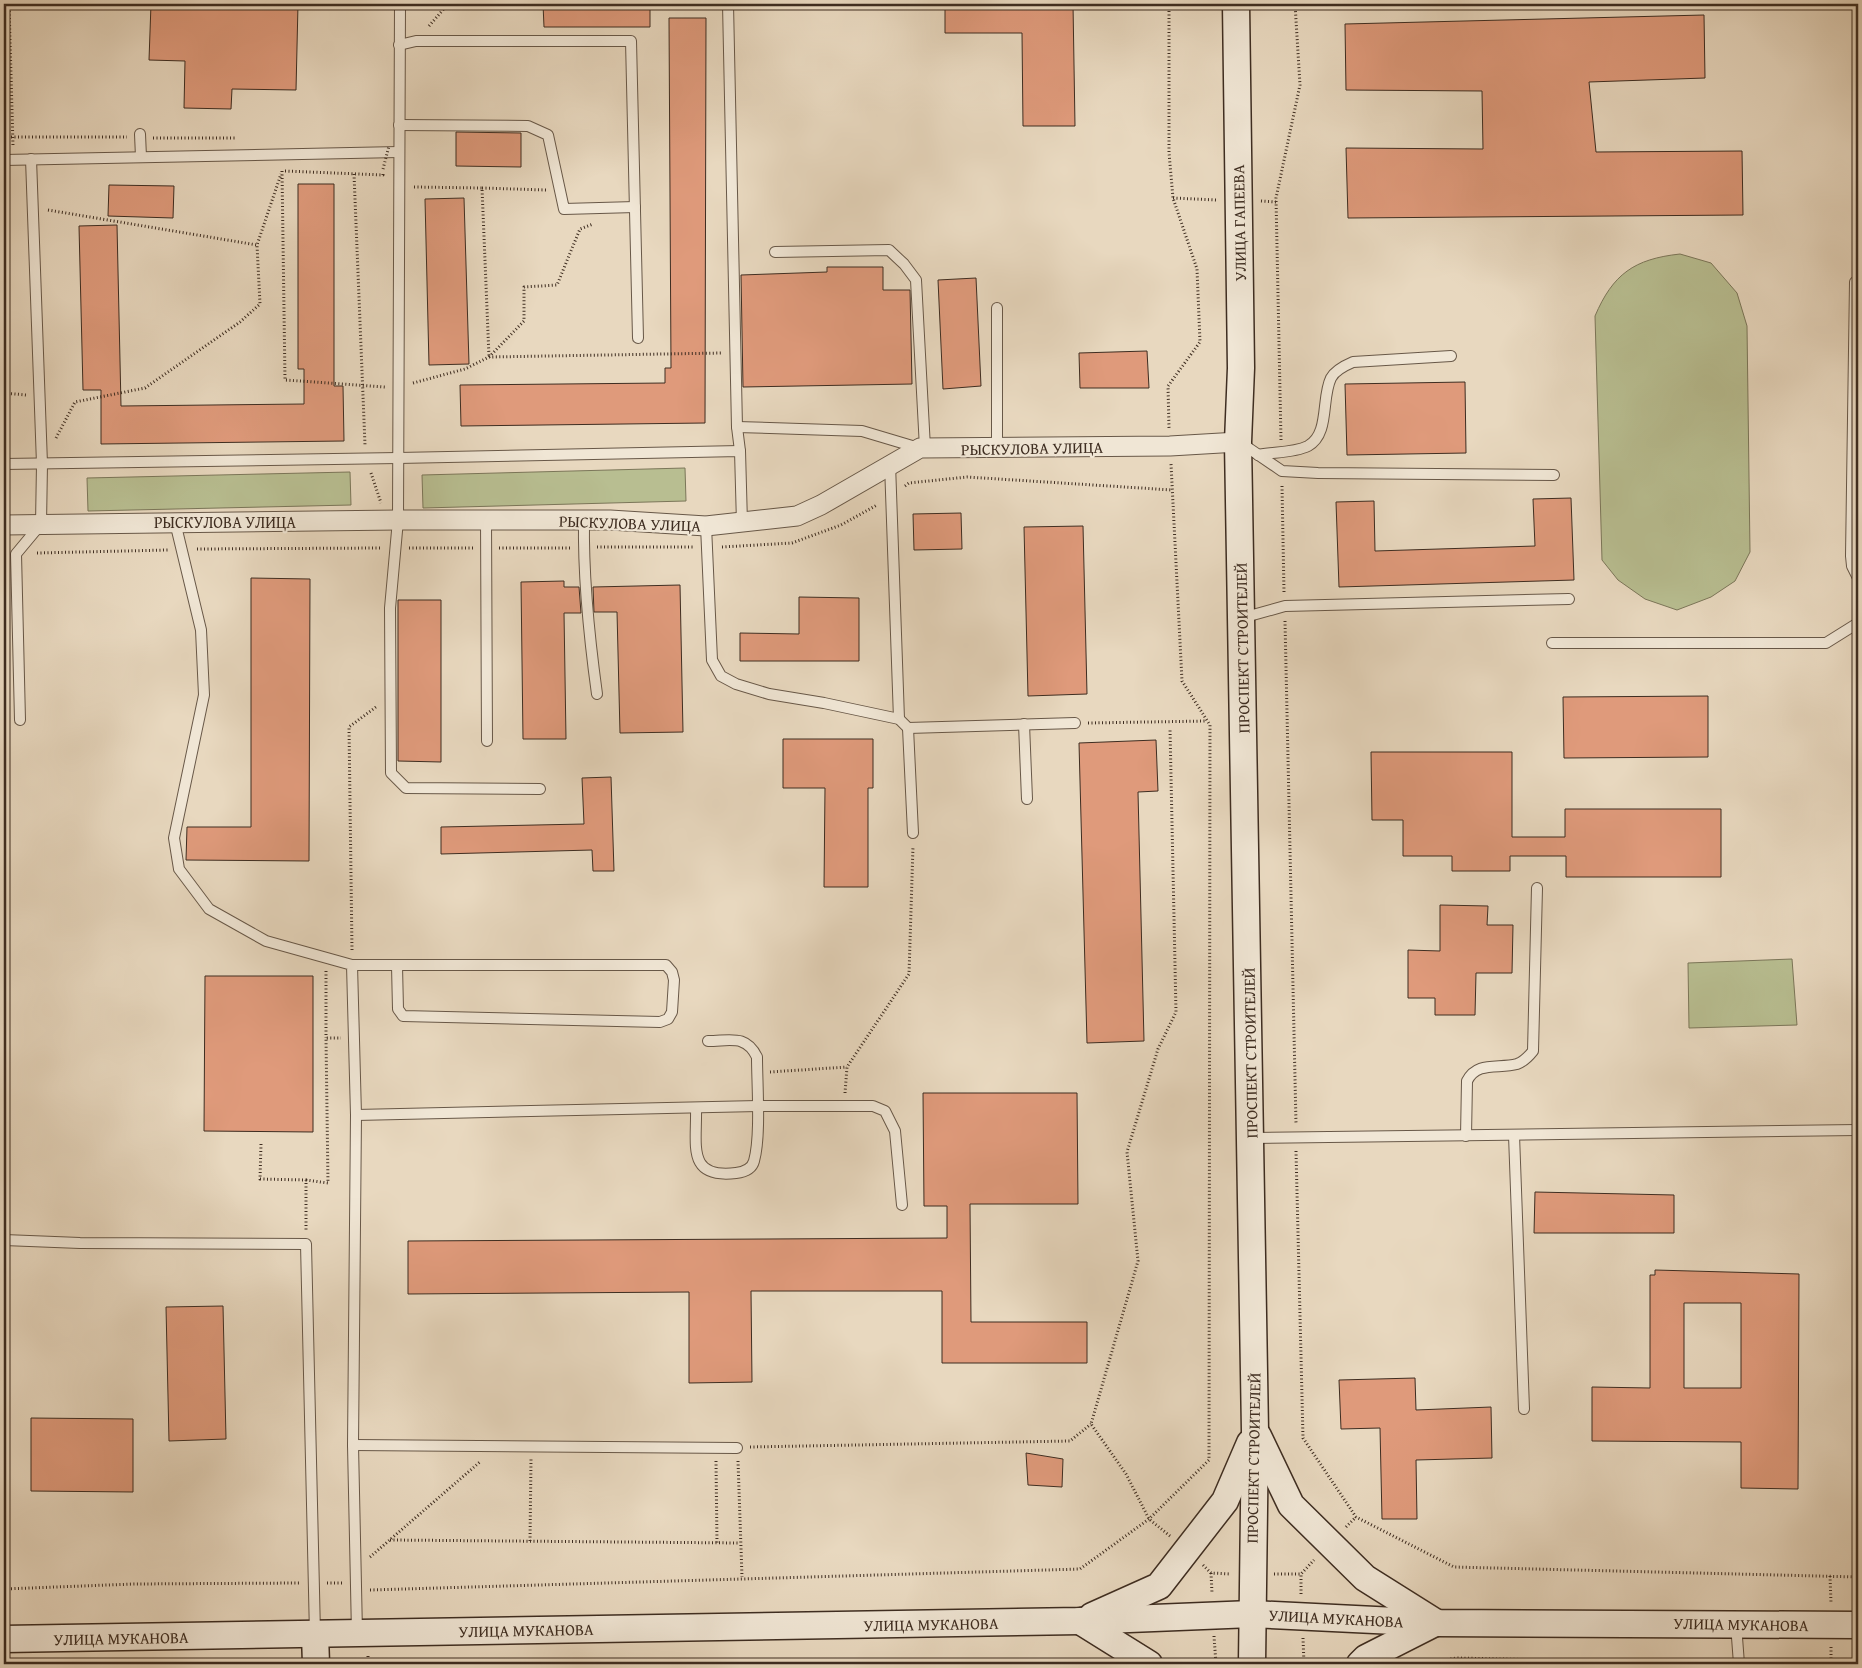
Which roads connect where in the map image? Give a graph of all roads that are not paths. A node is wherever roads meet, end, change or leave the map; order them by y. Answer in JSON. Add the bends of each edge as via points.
{"nodes":[{"id":1,"x":400,"y":4,"type":"edge"},
{"id":2,"x":728,"y":4,"type":"edge"},
{"id":3,"x":1236,"y":4,"type":"edge"},
{"id":4,"x":399,"y":45,"type":"junction"},
{"id":5,"x":399,"y":125,"type":"junction"},
{"id":6,"x":140,"y":136,"type":"road end"},
{"id":7,"x":399,"y":152,"type":"junction"},
{"id":8,"x":141,"y":157,"type":"junction"},
{"id":9,"x":31,"y":159,"type":"junction"},
{"id":10,"x":9,"y":160,"type":"edge"},
{"id":11,"x":635,"y":207,"type":"junction"},
{"id":12,"x":775,"y":252,"type":"dead end"},
{"id":13,"x":1855,"y":282,"type":"dead end"},
{"id":14,"x":997,"y":308,"type":"dead end"},
{"id":15,"x":638,"y":338,"type":"dead end"},
{"id":16,"x":1451,"y":356,"type":"dead end"},
{"id":17,"x":737,"y":427,"type":"junction"},
{"id":18,"x":922,"y":448,"type":"junction"},
{"id":19,"x":1248,"y":448,"type":"junction"},
{"id":20,"x":996,"y":449,"type":"junction"},
{"id":21,"x":740,"y":451,"type":"junction"},
{"id":22,"x":398,"y":458,"type":"junction"},
{"id":23,"x":4,"y":464,"type":"edge"},
{"id":24,"x":42,"y":464,"type":"junction"},
{"id":25,"x":890,"y":464,"type":"junction"},
{"id":26,"x":1554,"y":475,"type":"dead end"},
{"id":27,"x":398,"y":520,"type":"junction"},
{"id":28,"x":486,"y":520,"type":"junction"},
{"id":29,"x":584,"y":520,"type":"junction"},
{"id":30,"x":175,"y":522,"type":"junction"},
{"id":31,"x":742,"y":523,"type":"junction"},
{"id":32,"x":41,"y":524,"type":"junction"},
{"id":33,"x":4,"y":525,"type":"edge"},
{"id":34,"x":706,"y":526,"type":"junction"},
{"id":35,"x":1858,"y":578,"type":"edge"},
{"id":36,"x":1569,"y":599,"type":"dead end"},
{"id":37,"x":1242,"y":618,"type":"junction"},
{"id":38,"x":1858,"y":623,"type":"edge"},
{"id":39,"x":1552,"y":643,"type":"dead end"},
{"id":40,"x":596,"y":694,"type":"dead end"},
{"id":41,"x":899,"y":719,"type":"junction"},
{"id":42,"x":20,"y":720,"type":"dead end"},
{"id":43,"x":1075,"y":723,"type":"road end"},
{"id":44,"x":1024,"y":724,"type":"junction"},
{"id":45,"x":908,"y":728,"type":"junction"},
{"id":46,"x":487,"y":741,"type":"dead end"},
{"id":47,"x":540,"y":789,"type":"dead end"},
{"id":48,"x":1027,"y":799,"type":"dead end"},
{"id":49,"x":913,"y":833,"type":"road end"},
{"id":50,"x":1537,"y":888,"type":"dead end"},
{"id":51,"x":352,"y":965,"type":"junction"},
{"id":52,"x":397,"y":966,"type":"junction"},
{"id":53,"x":708,"y":1041,"type":"dead end"},
{"id":54,"x":758,"y":1106,"type":"junction"},
{"id":55,"x":696,"y":1108,"type":"junction"},
{"id":56,"x":356,"y":1115,"type":"junction"},
{"id":57,"x":1858,"y":1130,"type":"edge"},
{"id":58,"x":1514,"y":1135,"type":"junction"},
{"id":59,"x":1466,"y":1136,"type":"junction"},
{"id":60,"x":1252,"y":1138,"type":"junction"},
{"id":61,"x":902,"y":1205,"type":"dead end"},
{"id":62,"x":4,"y":1240,"type":"edge"},
{"id":63,"x":1524,"y":1409,"type":"dead end"},
{"id":64,"x":1255,"y":1431,"type":"junction"},
{"id":65,"x":353,"y":1446,"type":"junction"},
{"id":66,"x":737,"y":1448,"type":"road end"},
{"id":67,"x":1252,"y":1614,"type":"junction"},
{"id":68,"x":1080,"y":1621,"type":"junction"},
{"id":69,"x":1436,"y":1623,"type":"junction"},
{"id":70,"x":1736,"y":1623,"type":"junction"},
{"id":71,"x":1858,"y":1626,"type":"edge"},
{"id":72,"x":357,"y":1633,"type":"junction"},
{"id":73,"x":315,"y":1635,"type":"junction"},
{"id":74,"x":4,"y":1639,"type":"edge"},
{"id":75,"x":316,"y":1664,"type":"edge"},
{"id":76,"x":1149,"y":1664,"type":"edge"},
{"id":77,"x":1252,"y":1664,"type":"edge"},
{"id":78,"x":1360,"y":1664,"type":"edge"},
{"id":79,"x":1739,"y":1664,"type":"edge"}],
"edges":[{"from":1,"to":4,"type":"lane"},
{"from":2,"to":17,"type":"lane"},
{"from":3,"to":19,"type":"main road","name":"УЛИЦА ГАПЕЕВА","via":[[1241,368]]},
{"from":4,"to":5,"type":"lane"},
{"from":4,"to":11,"type":"lane","via":[[416,41],[631,41]]},
{"from":5,"to":7,"type":"lane"},
{"from":5,"to":11,"type":"lane","via":[[528,126],[548,136],[564,209]]},
{"from":6,"to":8,"type":"lane"},
{"from":7,"to":8,"type":"lane"},
{"from":7,"to":22,"type":"lane"},
{"from":8,"to":9,"type":"lane"},
{"from":9,"to":10,"type":"lane"},
{"from":9,"to":24,"type":"lane"},
{"from":11,"to":15,"type":"lane"},
{"from":12,"to":18,"type":"lane","via":[[889,250],[904,264],[916,280]]},
{"from":13,"to":35,"type":"lane","via":[[1852,566]]},
{"from":14,"to":20,"type":"lane"},
{"from":16,"to":19,"type":"lane","via":[[1353,362],[1332,376],[1321,432],[1310,445],[1281,451]]},
{"from":17,"to":18,"type":"lane","via":[[862,431]]},
{"from":17,"to":21,"type":"lane"},
{"from":18,"to":20,"type":"street","name":"РЫСКУЛОВА УЛИЦА"},
{"from":18,"to":25,"type":"street","name":"РЫСКУЛОВА УЛИЦА"},
{"from":19,"to":20,"type":"street","name":"РЫСКУЛОВА УЛИЦА"},
{"from":19,"to":26,"type":"lane","via":[[1282,470]]},
{"from":19,"to":37,"type":"main road","name":"ПРОСПЕКТ СТРОИТЕЛЕЙ"},
{"from":21,"to":22,"type":"lane"},
{"from":21,"to":31,"type":"lane"},
{"from":22,"to":24,"type":"lane"},
{"from":22,"to":27,"type":"lane"},
{"from":23,"to":24,"type":"lane"},
{"from":24,"to":32,"type":"lane"},
{"from":25,"to":31,"type":"street","name":"РЫСКУЛОВА УЛИЦА","via":[[797,516]]},
{"from":25,"to":41,"type":"lane"},
{"from":27,"to":28,"type":"street","name":"РЫСКУЛОВА УЛИЦА"},
{"from":27,"to":30,"type":"street","name":"РЫСКУЛОВА УЛИЦА"},
{"from":27,"to":47,"type":"lane","via":[[390,608],[391,773],[406,788]]},
{"from":28,"to":29,"type":"street","name":"РЫСКУЛОВА УЛИЦА"},
{"from":28,"to":46,"type":"lane"},
{"from":29,"to":34,"type":"street","name":"РЫСКУЛОВА УЛИЦА"},
{"from":29,"to":40,"type":"lane","via":[[586,619]]},
{"from":30,"to":32,"type":"street","name":"РЫСКУЛОВА УЛИЦА"},
{"from":30,"to":51,"type":"lane","via":[[201,630],[204,695],[174,838],[179,869],[209,909],[266,941]]},
{"from":31,"to":34,"type":"street","name":"РЫСКУЛОВА УЛИЦА"},
{"from":32,"to":33,"type":"street","name":"РЫСКУЛОВА УЛИЦА"},
{"from":32,"to":42,"type":"lane","via":[[16,554]]},
{"from":34,"to":41,"type":"lane","via":[[712,660],[721,676],[769,694]]},
{"from":36,"to":37,"type":"lane","via":[[1285,606]]},
{"from":37,"to":60,"type":"main road","name":"ПРОСПЕКТ СТРОИТЕЛЕЙ"},
{"from":38,"to":39,"type":"lane","via":[[1826,643]]},
{"from":41,"to":45,"type":"lane"},
{"from":43,"to":44,"type":"lane"},
{"from":44,"to":45,"type":"lane"},
{"from":44,"to":48,"type":"lane"},
{"from":45,"to":49,"type":"lane"},
{"from":50,"to":59,"type":"lane","via":[[1533,1051],[1519,1063],[1476,1068],[1470,1075],[1467,1081]]},
{"from":51,"to":52,"type":"lane"},
{"from":51,"to":56,"type":"lane"},
{"from":52,"to":52,"type":"lane","via":[[666,965],[674,980],[672,1012],[668,1019],[660,1022],[403,1016],[398,1009]]},
{"from":53,"to":54,"type":"lane","via":[[741,1041],[751,1046],[757,1057]]},
{"from":54,"to":55,"type":"lane"},
{"from":54,"to":55,"type":"lane","via":[[754,1162],[743,1172],[720,1175],[701,1165],[697,1153]]},
{"from":54,"to":61,"type":"lane","via":[[873,1106],[886,1111],[895,1131]]},
{"from":55,"to":56,"type":"lane"},
{"from":56,"to":65,"type":"lane"},
{"from":57,"to":58,"type":"lane"},
{"from":58,"to":59,"type":"lane"},
{"from":58,"to":63,"type":"lane"},
{"from":59,"to":60,"type":"lane"},
{"from":60,"to":64,"type":"main road","name":"ПРОСПЕКТ СТРОИТЕЛЕЙ"},
{"from":62,"to":73,"type":"lane","via":[[306,1244]]},
{"from":64,"to":67,"type":"main road","name":"ПРОСПЕКТ СТРОИТЕЛЕЙ"},
{"from":64,"to":68,"type":"main road","via":[[1225,1501],[1159,1586]]},
{"from":64,"to":69,"type":"main road","via":[[1290,1505],[1366,1578]]},
{"from":65,"to":66,"type":"lane"},
{"from":65,"to":72,"type":"lane"},
{"from":67,"to":68,"type":"main road","name":"УЛИЦА МУКАНОВА"},
{"from":67,"to":69,"type":"main road","name":"УЛИЦА МУКАНОВА"},
{"from":67,"to":77,"type":"main road","name":"ПРОСПЕКТ СТРОИТЕЛЕЙ"},
{"from":68,"to":72,"type":"main road","name":"УЛИЦА МУКАНОВА"},
{"from":68,"to":76,"type":"main road"},
{"from":69,"to":70,"type":"main road","name":"УЛИЦА МУКАНОВА"},
{"from":69,"to":78,"type":"main road"},
{"from":70,"to":71,"type":"main road","name":"УЛИЦА МУКАНОВА"},
{"from":70,"to":79,"type":"lane"},
{"from":72,"to":73,"type":"main road","name":"УЛИЦА МУКАНОВА"},
{"from":73,"to":74,"type":"main road","name":"УЛИЦА МУКАНОВА"},
{"from":73,"to":75,"type":"main road"}]}
